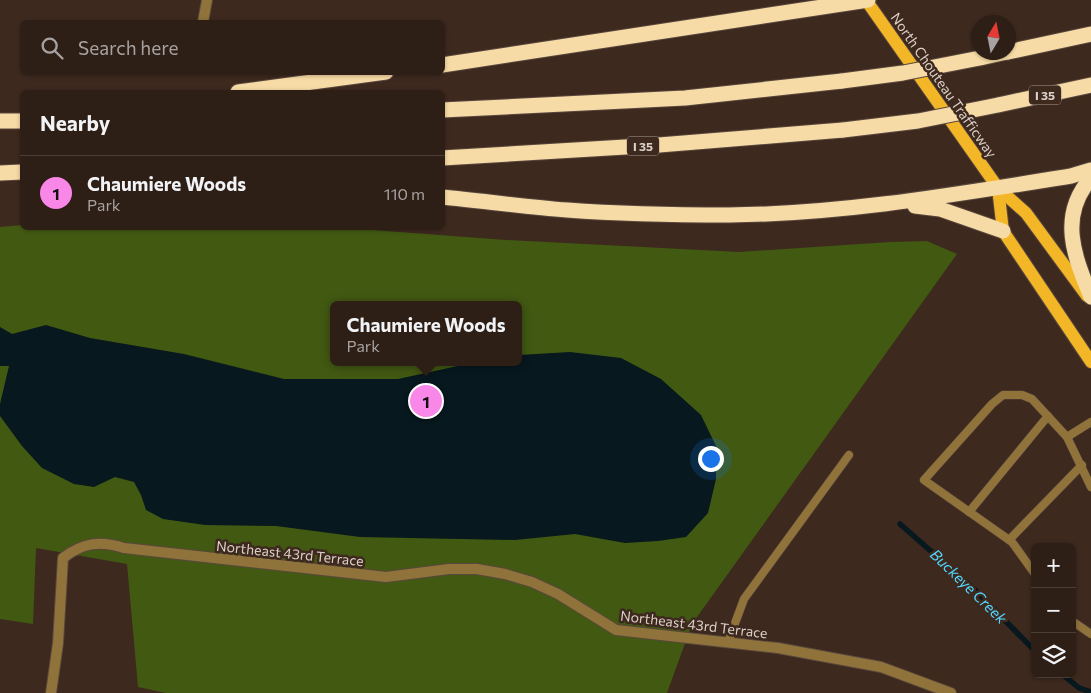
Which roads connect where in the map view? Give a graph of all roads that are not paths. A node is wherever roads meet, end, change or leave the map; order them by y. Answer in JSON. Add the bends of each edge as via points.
{"nodes":[{"id":1,"x":207,"y":0,"type":"edge"},
{"id":2,"x":793,"y":0,"type":"edge"},
{"id":3,"x":867,"y":0,"type":"edge"},
{"id":4,"x":766,"y":16,"type":"junction"},
{"id":5,"x":203,"y":20,"type":"edge"},
{"id":6,"x":1091,"y":34,"type":"edge"},
{"id":7,"x":1016,"y":50,"type":"edge"},
{"id":8,"x":971,"y":60,"type":"edge"},
{"id":9,"x":445,"y":65,"type":"edge"},
{"id":10,"x":364,"y":75,"type":"edge"},
{"id":11,"x":1091,"y":85,"type":"edge"},
{"id":12,"x":253,"y":90,"type":"edge"},
{"id":13,"x":445,"y":110,"type":"edge"},
{"id":14,"x":0,"y":121,"type":"edge"},
{"id":15,"x":20,"y":121,"type":"edge"},
{"id":16,"x":445,"y":158,"type":"edge"},
{"id":17,"x":1091,"y":170,"type":"edge"},
{"id":18,"x":20,"y":172,"type":"edge"},
{"id":19,"x":0,"y":173,"type":"edge"},
{"id":20,"x":1091,"y":178,"type":"edge"},
{"id":21,"x":998,"y":188,"type":"junction"},
{"id":22,"x":445,"y":197,"type":"edge"},
{"id":23,"x":894,"y":203,"type":"junction"},
{"id":24,"x":1003,"y":231,"type":"junction"},
{"id":25,"x":1091,"y":297,"type":"edge"},
{"id":26,"x":1091,"y":302,"type":"edge"},
{"id":27,"x":1091,"y":362,"type":"edge"},
{"id":28,"x":1048,"y":416,"type":"junction"},
{"id":29,"x":1091,"y":422,"type":"edge"},
{"id":30,"x":1068,"y":437,"type":"junction"},
{"id":31,"x":849,"y":455,"type":"dead end"},
{"id":32,"x":1082,"y":466,"type":"junction"},
{"id":33,"x":1091,"y":487,"type":"edge"},
{"id":34,"x":969,"y":512,"type":"junction"},
{"id":35,"x":1009,"y":540,"type":"junction"},
{"id":36,"x":1031,"y":569,"type":"edge"},
{"id":37,"x":1076,"y":624,"type":"edge"},
{"id":38,"x":1091,"y":634,"type":"edge"},
{"id":39,"x":728,"y":642,"type":"junction"},
{"id":40,"x":51,"y":693,"type":"edge"},
{"id":41,"x":951,"y":693,"type":"edge"}],
"edges":[{"from":1,"to":5,"type":"street"},
{"from":2,"to":4,"type":"highway"},
{"from":3,"to":4,"type":"highway"},
{"from":3,"to":21,"type":"main road","name":"North Chouteau Trafficway"},
{"from":4,"to":9,"type":"highway"},
{"from":6,"to":7,"type":"highway"},
{"from":8,"to":13,"type":"highway","bridge":true,"via":[[903,73],[684,98]]},
{"from":10,"to":12,"type":"highway"},
{"from":11,"to":16,"type":"highway","number":"I 35","bridge":true,"via":[[918,121],[843,130]]},
{"from":14,"to":15,"type":"highway"},
{"from":17,"to":21,"type":"highway"},
{"from":18,"to":19,"type":"highway"},
{"from":20,"to":25,"type":"highway","via":[[1074,206],[1071,231],[1076,261]]},
{"from":21,"to":23,"type":"highway"},
{"from":21,"to":24,"type":"main road"},
{"from":21,"to":26,"type":"main road","name":"North Chouteau Trafficway","via":[[1026,213]]},
{"from":22,"to":23,"type":"highway","via":[[648,215],[814,211]]},
{"from":23,"to":24,"type":"highway","via":[[940,208]]},
{"from":24,"to":27,"type":"main road"},
{"from":28,"to":30,"type":"lane"},
{"from":28,"to":34,"type":"lane"},
{"from":28,"to":34,"type":"lane","via":[[1032,399],[1022,394],[1003,395],[924,480]]},
{"from":29,"to":30,"type":"lane"},
{"from":30,"to":32,"type":"lane"},
{"from":31,"to":39,"type":"lane","via":[[744,599]]},
{"from":32,"to":33,"type":"lane"},
{"from":32,"to":35,"type":"lane"},
{"from":34,"to":35,"type":"lane"},
{"from":35,"to":36,"type":"lane"},
{"from":37,"to":38,"type":"lane"},
{"from":39,"to":40,"type":"street","name":"Northeast 43rd Terrace","via":[[616,630],[532,582],[486,571],[449,569],[386,577],[98,543],[73,550],[63,558],[58,643]]},
{"from":39,"to":41,"type":"street","name":"Northeast 43rd Terrace","via":[[881,667]]}]}
